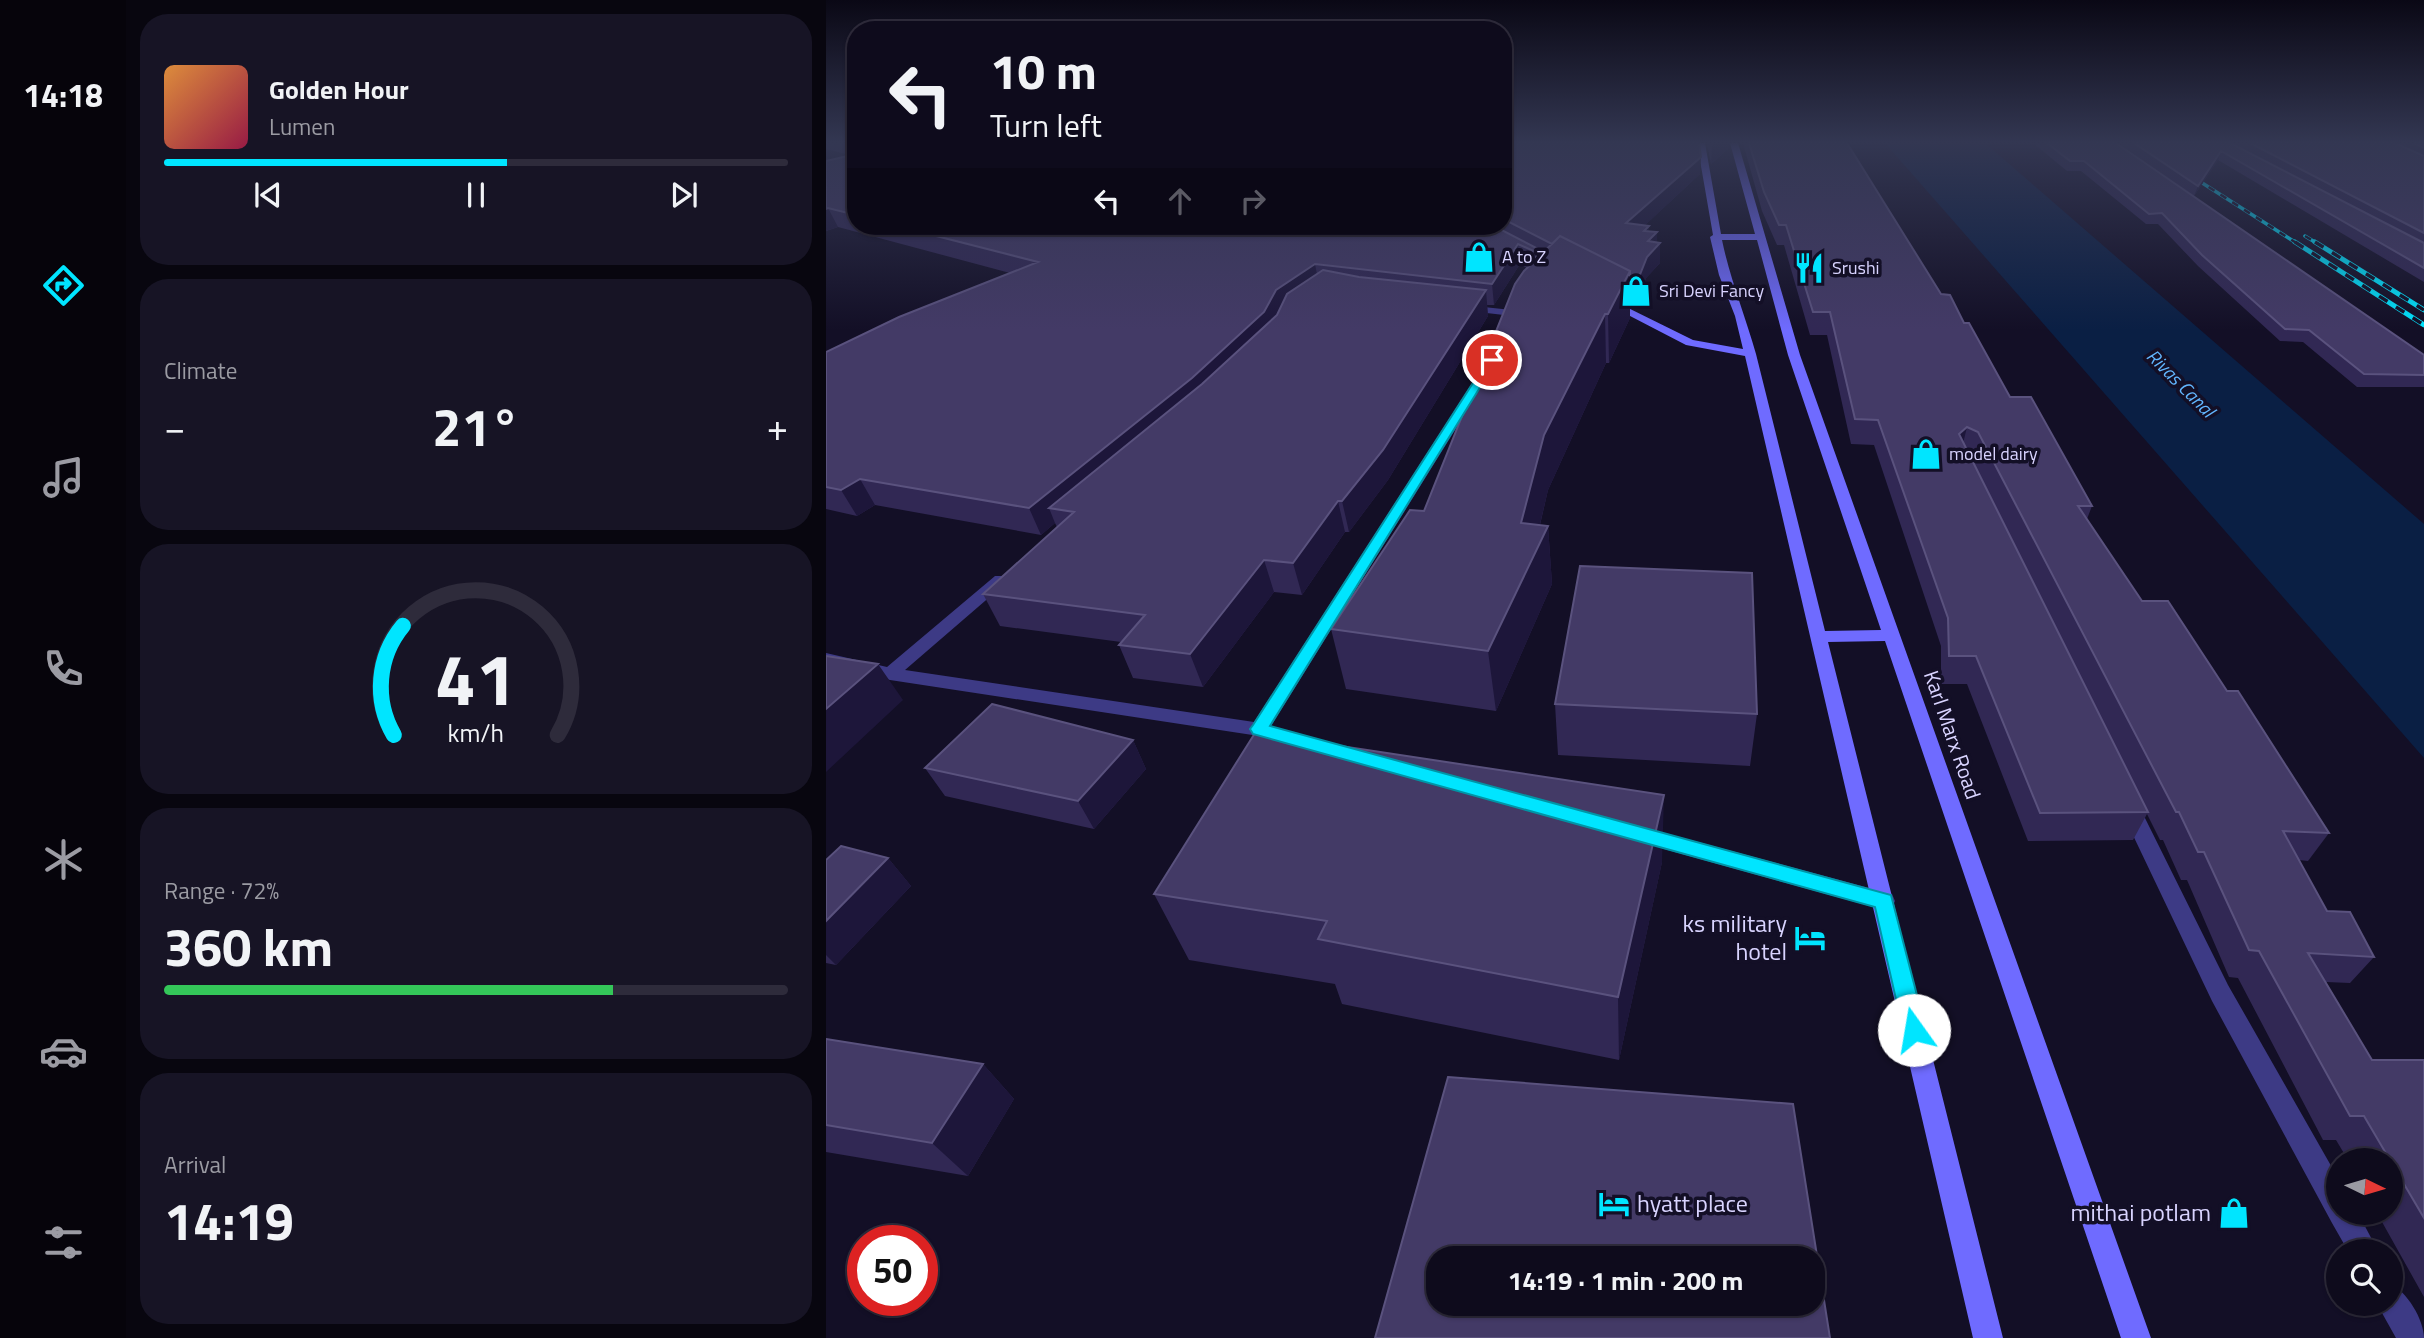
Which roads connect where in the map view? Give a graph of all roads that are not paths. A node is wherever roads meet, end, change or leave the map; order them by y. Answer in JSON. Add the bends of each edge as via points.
{"nodes":[{"id":1,"x":1710,"y":205,"type":"edge"},
{"id":2,"x":1751,"y":205,"type":"edge"},
{"id":3,"x":1715,"y":237,"type":"junction"},
{"id":4,"x":1759,"y":237,"type":"junction"},
{"id":5,"x":1604,"y":300,"type":"edge"},
{"id":6,"x":1456,"y":307,"type":"edge"},
{"id":7,"x":1522,"y":315,"type":"edge"},
{"id":8,"x":1751,"y":354,"type":"junction"},
{"id":9,"x":1492,"y":360,"type":"edge"},
{"id":10,"x":1017,"y":565,"type":"edge"},
{"id":11,"x":1893,"y":635,"type":"junction"},
{"id":12,"x":1818,"y":637,"type":"junction"},
{"id":13,"x":826,"y":659,"type":"edge"},
{"id":14,"x":890,"y":674,"type":"junction"},
{"id":15,"x":1259,"y":729,"type":"junction"},
{"id":16,"x":1339,"y":751,"type":"edge"},
{"id":17,"x":2124,"y":794,"type":"edge"},
{"id":18,"x":1618,"y":828,"type":"edge"},
{"id":19,"x":1884,"y":901,"type":"junction"},
{"id":20,"x":2326,"y":1183,"type":"edge"},
{"id":21,"x":2400,"y":1316,"type":"edge"},
{"id":22,"x":1988,"y":1338,"type":"edge"},
{"id":23,"x":2136,"y":1338,"type":"edge"},
{"id":24,"x":2413,"y":1338,"type":"edge"}],
"edges":[{"from":1,"to":3,"type":"main road"},
{"from":2,"to":4,"type":"main road","name":"Karl Marx Road"},
{"from":3,"to":4,"type":"main road"},
{"from":3,"to":8,"type":"main road"},
{"from":4,"to":11,"type":"main road","name":"Karl Marx Road","via":[[1794,355]]},
{"from":5,"to":8,"type":"main road","via":[[1689,343]]},
{"from":6,"to":7,"type":"street"},
{"from":8,"to":12,"type":"main road"},
{"from":9,"to":15,"type":"street"},
{"from":10,"to":14,"type":"street"},
{"from":11,"to":12,"type":"main road"},
{"from":11,"to":23,"type":"main road","name":"Karl Marx Road"},
{"from":12,"to":19,"type":"main road"},
{"from":13,"to":14,"type":"street"},
{"from":14,"to":15,"type":"street"},
{"from":15,"to":16,"type":"street"},
{"from":17,"to":20,"type":"street","via":[[2220,993]]},
{"from":18,"to":19,"type":"street"},
{"from":19,"to":22,"type":"main road"},
{"from":21,"to":24,"type":"street"}]}
